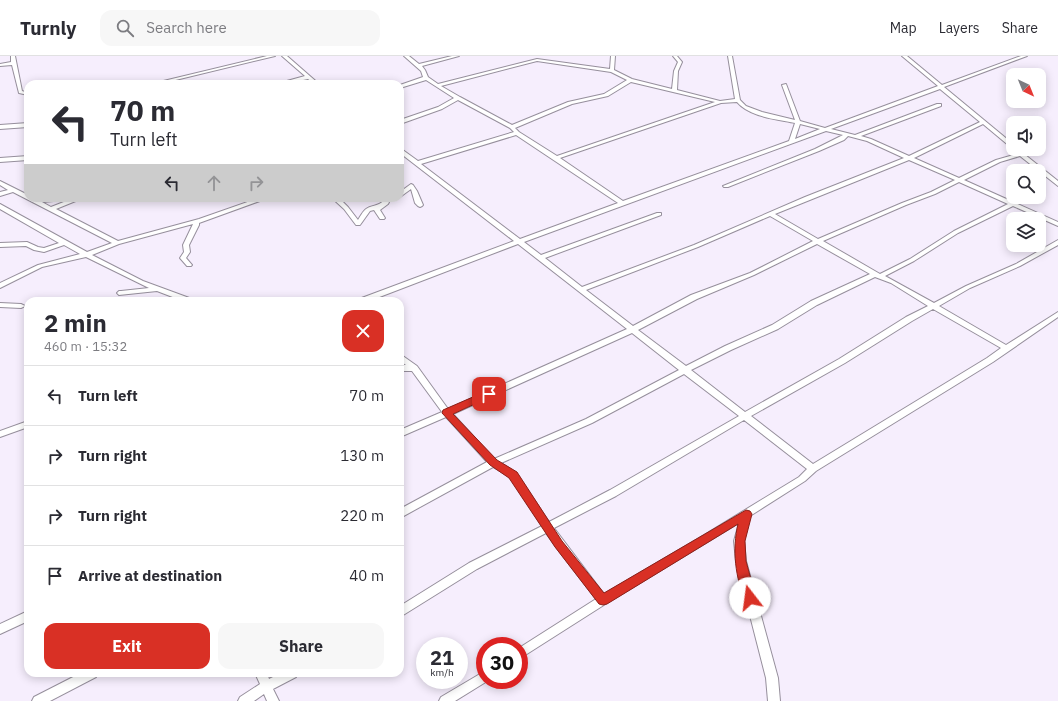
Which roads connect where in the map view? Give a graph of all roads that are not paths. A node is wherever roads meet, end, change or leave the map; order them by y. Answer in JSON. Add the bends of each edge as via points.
{"nodes":[{"id":1,"x":13,"y":56,"type":"edge"},
{"id":2,"x":273,"y":56,"type":"edge"},
{"id":3,"x":284,"y":56,"type":"edge"},
{"id":4,"x":406,"y":56,"type":"edge"},
{"id":5,"x":457,"y":56,"type":"edge"},
{"id":6,"x":557,"y":56,"type":"edge"},
{"id":7,"x":613,"y":56,"type":"edge"},
{"id":8,"x":675,"y":56,"type":"edge"},
{"id":9,"x":730,"y":56,"type":"edge"},
{"id":10,"x":904,"y":56,"type":"edge"},
{"id":11,"x":1025,"y":56,"type":"edge"},
{"id":12,"x":13,"y":63,"type":"junction"},
{"id":13,"x":566,"y":64,"type":"junction"},
{"id":14,"x":0,"y":65,"type":"edge"},
{"id":15,"x":418,"y":66,"type":"junction"},
{"id":16,"x":612,"y":71,"type":"junction"},
{"id":17,"x":309,"y":77,"type":"junction"},
{"id":18,"x":427,"y":79,"type":"junction"},
{"id":19,"x":170,"y":80,"type":"edge"},
{"id":20,"x":296,"y":80,"type":"edge"},
{"id":21,"x":312,"y":80,"type":"edge"},
{"id":22,"x":630,"y":80,"type":"junction"},
{"id":23,"x":438,"y":85,"type":"junction"},
{"id":24,"x":784,"y":85,"type":"dead end"},
{"id":25,"x":404,"y":86,"type":"edge"},
{"id":26,"x":941,"y":87,"type":"junction"},
{"id":27,"x":674,"y":90,"type":"junction"},
{"id":28,"x":24,"y":93,"type":"edge"},
{"id":29,"x":458,"y":98,"type":"junction"},
{"id":30,"x":738,"y":100,"type":"junction"},
{"id":31,"x":720,"y":102,"type":"junction"},
{"id":32,"x":939,"y":105,"type":"dead end"},
{"id":33,"x":404,"y":121,"type":"edge"},
{"id":34,"x":798,"y":122,"type":"junction"},
{"id":35,"x":983,"y":122,"type":"junction"},
{"id":36,"x":24,"y":125,"type":"edge"},
{"id":37,"x":0,"y":127,"type":"edge"},
{"id":38,"x":512,"y":127,"type":"junction"},
{"id":39,"x":827,"y":129,"type":"junction"},
{"id":40,"x":517,"y":133,"type":"junction"},
{"id":41,"x":848,"y":134,"type":"junction"},
{"id":42,"x":857,"y":136,"type":"junction"},
{"id":43,"x":1006,"y":141,"type":"edge"},
{"id":44,"x":791,"y":142,"type":"junction"},
{"id":45,"x":404,"y":153,"type":"edge"},
{"id":46,"x":409,"y":156,"type":"junction"},
{"id":47,"x":1010,"y":156,"type":"edge"},
{"id":48,"x":1023,"y":156,"type":"edge"},
{"id":49,"x":24,"y":158,"type":"edge"},
{"id":50,"x":404,"y":158,"type":"edge"},
{"id":51,"x":556,"y":158,"type":"junction"},
{"id":52,"x":909,"y":158,"type":"junction"},
{"id":53,"x":0,"y":160,"type":"edge"},
{"id":54,"x":417,"y":163,"type":"junction"},
{"id":55,"x":960,"y":180,"type":"junction"},
{"id":56,"x":0,"y":184,"type":"edge"},
{"id":57,"x":1058,"y":184,"type":"edge"},
{"id":58,"x":726,"y":186,"type":"dead end"},
{"id":59,"x":13,"y":190,"type":"junction"},
{"id":60,"x":404,"y":192,"type":"edge"},
{"id":61,"x":0,"y":194,"type":"edge"},
{"id":62,"x":24,"y":196,"type":"edge"},
{"id":63,"x":1006,"y":201,"type":"edge"},
{"id":64,"x":36,"y":202,"type":"edge"},
{"id":65,"x":69,"y":202,"type":"edge"},
{"id":66,"x":253,"y":202,"type":"edge"},
{"id":67,"x":339,"y":202,"type":"edge"},
{"id":68,"x":386,"y":202,"type":"edge"},
{"id":69,"x":623,"y":204,"type":"junction"},
{"id":70,"x":1013,"y":204,"type":"joint"},
{"id":71,"x":420,"y":205,"type":"dead end"},
{"id":72,"x":0,"y":206,"type":"edge"},
{"id":73,"x":381,"y":206,"type":"junction"},
{"id":74,"x":51,"y":209,"type":"junction"},
{"id":75,"x":659,"y":214,"type":"dead end"},
{"id":76,"x":770,"y":214,"type":"junction"},
{"id":77,"x":382,"y":218,"type":"dead end"},
{"id":78,"x":195,"y":221,"type":"junction"},
{"id":79,"x":1058,"y":224,"type":"edge"},
{"id":80,"x":818,"y":241,"type":"junction"},
{"id":81,"x":1058,"y":242,"type":"edge"},
{"id":82,"x":64,"y":243,"type":"junction"},
{"id":83,"x":117,"y":243,"type":"junction"},
{"id":84,"x":519,"y":243,"type":"junction"},
{"id":85,"x":0,"y":245,"type":"edge"},
{"id":86,"x":88,"y":254,"type":"junction"},
{"id":87,"x":539,"y":258,"type":"junction"},
{"id":88,"x":189,"y":265,"type":"dead end"},
{"id":89,"x":878,"y":275,"type":"junction"},
{"id":90,"x":0,"y":286,"type":"edge"},
{"id":91,"x":156,"y":289,"type":"junction"},
{"id":92,"x":581,"y":290,"type":"junction"},
{"id":93,"x":121,"y":293,"type":"dead end"},
{"id":94,"x":178,"y":297,"type":"edge"},
{"id":95,"x":373,"y":297,"type":"edge"},
{"id":96,"x":0,"y":305,"type":"edge"},
{"id":97,"x":21,"y":306,"type":"dead end"},
{"id":98,"x":933,"y":307,"type":"junction"},
{"id":99,"x":1058,"y":314,"type":"edge"},
{"id":100,"x":632,"y":330,"type":"junction"},
{"id":101,"x":1006,"y":348,"type":"junction"},
{"id":102,"x":404,"y":364,"type":"edge"},
{"id":103,"x":685,"y":370,"type":"junction"},
{"id":104,"x":447,"y":413,"type":"junction"},
{"id":105,"x":745,"y":416,"type":"junction"},
{"id":106,"x":24,"y":425,"type":"edge"},
{"id":107,"x":404,"y":432,"type":"edge"},
{"id":108,"x":0,"y":434,"type":"edge"},
{"id":109,"x":493,"y":463,"type":"junction"},
{"id":110,"x":813,"y":469,"type":"junction"},
{"id":111,"x":404,"y":512,"type":"edge"},
{"id":112,"x":746,"y":514,"type":"junction"},
{"id":113,"x":548,"y":526,"type":"junction"},
{"id":114,"x":603,"y":600,"type":"junction"},
{"id":115,"x":404,"y":609,"type":"edge"},
{"id":116,"x":24,"y":618,"type":"edge"},
{"id":117,"x":0,"y":629,"type":"edge"},
{"id":118,"x":528,"y":648,"type":"edge"},
{"id":119,"x":84,"y":677,"type":"edge"},
{"id":120,"x":263,"y":677,"type":"edge"},
{"id":121,"x":284,"y":677,"type":"edge"},
{"id":122,"x":476,"y":682,"type":"edge"},
{"id":123,"x":267,"y":686,"type":"junction"},
{"id":124,"x":38,"y":701,"type":"edge"},
{"id":125,"x":244,"y":701,"type":"edge"},
{"id":126,"x":273,"y":701,"type":"edge"},
{"id":127,"x":445,"y":701,"type":"edge"},
{"id":128,"x":774,"y":701,"type":"edge"}],
"edges":[{"from":1,"to":12,"type":"street"},
{"from":2,"to":19,"type":"street"},
{"from":3,"to":17,"type":"street"},
{"from":4,"to":15,"type":"street"},
{"from":5,"to":15,"type":"street"},
{"from":6,"to":13,"type":"street","via":[[558,60]]},
{"from":7,"to":16,"type":"street"},
{"from":8,"to":27,"type":"street","via":[[680,62],[676,71]]},
{"from":9,"to":30,"type":"street"},
{"from":10,"to":26,"type":"street"},
{"from":11,"to":26,"type":"street"},
{"from":12,"to":14,"type":"street"},
{"from":12,"to":28,"type":"street","via":[[17,73],[18,89]]},
{"from":13,"to":16,"type":"street"},
{"from":13,"to":23,"type":"street","via":[[537,60]]},
{"from":15,"to":18,"type":"street","via":[[424,70]]},
{"from":16,"to":22,"type":"street"},
{"from":17,"to":20,"type":"street"},
{"from":17,"to":21,"type":"street"},
{"from":18,"to":23,"type":"street"},
{"from":18,"to":25,"type":"street"},
{"from":22,"to":27,"type":"street"},
{"from":22,"to":38,"type":"street","via":[[606,95],[570,103]]},
{"from":23,"to":29,"type":"street"},
{"from":24,"to":34,"type":"street"},
{"from":26,"to":35,"type":"street"},
{"from":26,"to":39,"type":"street"},
{"from":27,"to":31,"type":"street"},
{"from":29,"to":33,"type":"street","via":[[430,113]]},
{"from":29,"to":38,"type":"street"},
{"from":30,"to":31,"type":"street"},
{"from":30,"to":34,"type":"street","via":[[751,110]]},
{"from":31,"to":51,"type":"street"},
{"from":32,"to":42,"type":"street"},
{"from":34,"to":39,"type":"street"},
{"from":34,"to":44,"type":"street"},
{"from":35,"to":43,"type":"street"},
{"from":35,"to":52,"type":"street"},
{"from":36,"to":37,"type":"street"},
{"from":38,"to":40,"type":"street"},
{"from":39,"to":41,"type":"street"},
{"from":39,"to":44,"type":"street"},
{"from":40,"to":51,"type":"street"},
{"from":40,"to":54,"type":"street"},
{"from":41,"to":42,"type":"street"},
{"from":41,"to":58,"type":"street","via":[[818,150]]},
{"from":42,"to":52,"type":"street"},
{"from":44,"to":69,"type":"street"},
{"from":45,"to":46,"type":"street"},
{"from":46,"to":50,"type":"street"},
{"from":46,"to":54,"type":"street"},
{"from":47,"to":55,"type":"street"},
{"from":48,"to":57,"type":"street"},
{"from":49,"to":53,"type":"street"},
{"from":51,"to":69,"type":"street"},
{"from":52,"to":55,"type":"street"},
{"from":52,"to":76,"type":"street"},
{"from":54,"to":84,"type":"street"},
{"from":55,"to":63,"type":"street"},
{"from":55,"to":80,"type":"street"},
{"from":56,"to":59,"type":"street"},
{"from":59,"to":61,"type":"street"},
{"from":59,"to":62,"type":"street"},
{"from":60,"to":71,"type":"street","via":[[411,186]]},
{"from":64,"to":74,"type":"street"},
{"from":65,"to":74,"type":"street"},
{"from":66,"to":78,"type":"street"},
{"from":67,"to":73,"type":"street","via":[[358,224],[368,210]]},
{"from":68,"to":73,"type":"street"},
{"from":69,"to":84,"type":"street"},
{"from":70,"to":79,"type":"street"},
{"from":70,"to":89,"type":"street","via":[[956,232],[912,260]]},
{"from":72,"to":82,"type":"street"},
{"from":73,"to":77,"type":"street","via":[[377,209]]},
{"from":74,"to":83,"type":"street"},
{"from":75,"to":87,"type":"street"},
{"from":76,"to":80,"type":"street"},
{"from":76,"to":92,"type":"street","via":[[696,246]]},
{"from":78,"to":83,"type":"street"},
{"from":78,"to":88,"type":"street","via":[[196,225],[183,258]]},
{"from":80,"to":89,"type":"street"},
{"from":80,"to":100,"type":"street","via":[[752,274],[694,297]]},
{"from":81,"to":98,"type":"street"},
{"from":82,"to":85,"type":"street","via":[[44,250],[27,244]]},
{"from":82,"to":86,"type":"street"},
{"from":83,"to":86,"type":"street"},
{"from":84,"to":87,"type":"street"},
{"from":84,"to":95,"type":"street"},
{"from":86,"to":90,"type":"street","via":[[40,266]]},
{"from":86,"to":91,"type":"street"},
{"from":87,"to":92,"type":"street"},
{"from":89,"to":98,"type":"street"},
{"from":89,"to":103,"type":"street","via":[[814,304],[775,327]]},
{"from":91,"to":93,"type":"street"},
{"from":91,"to":94,"type":"street"},
{"from":92,"to":100,"type":"street"},
{"from":96,"to":97,"type":"street"},
{"from":98,"to":101,"type":"street"},
{"from":98,"to":105,"type":"street"},
{"from":99,"to":101,"type":"street"},
{"from":100,"to":103,"type":"street"},
{"from":100,"to":104,"type":"street"},
{"from":101,"to":110,"type":"street"},
{"from":102,"to":104,"type":"street"},
{"from":103,"to":105,"type":"street"},
{"from":103,"to":109,"type":"street","via":[[589,421]]},
{"from":104,"to":107,"type":"street"},
{"from":104,"to":109,"type":"street"},
{"from":105,"to":110,"type":"street"},
{"from":105,"to":113,"type":"street","via":[[613,493]]},
{"from":106,"to":108,"type":"street"},
{"from":109,"to":111,"type":"street"},
{"from":109,"to":113,"type":"street","via":[[513,475]]},
{"from":110,"to":112,"type":"street","via":[[802,479]]},
{"from":112,"to":114,"type":"street"},
{"from":112,"to":128,"type":"street","via":[[740,541],[741,561],[772,678]]},
{"from":113,"to":114,"type":"street","via":[[558,544]]},
{"from":113,"to":115,"type":"street","via":[[459,573]]},
{"from":114,"to":118,"type":"street"},
{"from":116,"to":117,"type":"street"},
{"from":119,"to":124,"type":"street"},
{"from":120,"to":123,"type":"street"},
{"from":121,"to":123,"type":"street"},
{"from":122,"to":127,"type":"street"},
{"from":123,"to":125,"type":"street"},
{"from":123,"to":126,"type":"street"}]}
